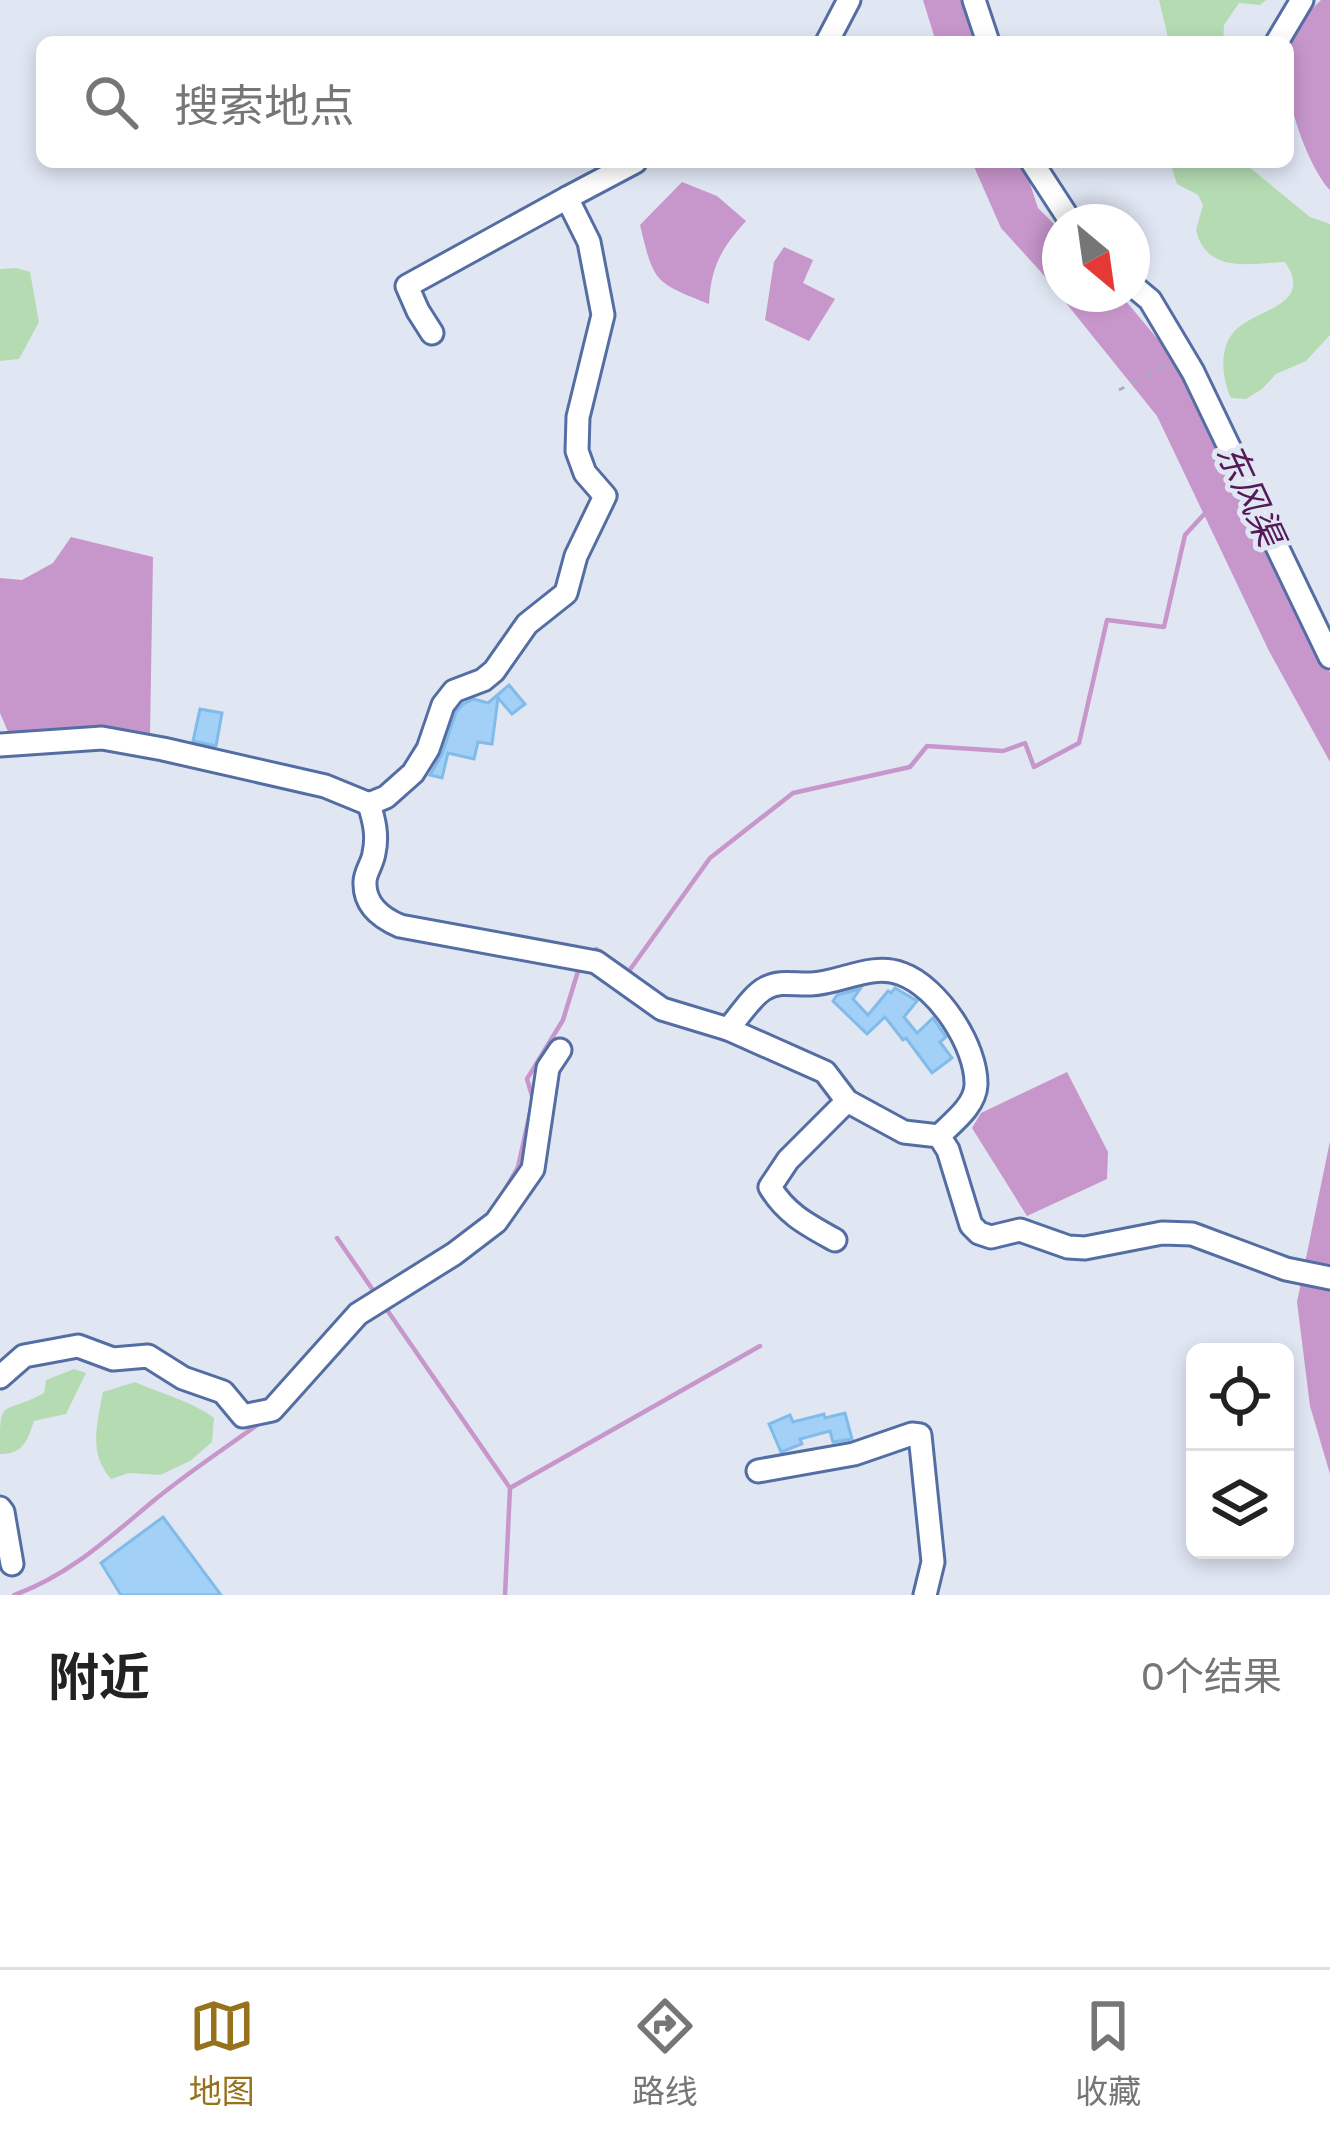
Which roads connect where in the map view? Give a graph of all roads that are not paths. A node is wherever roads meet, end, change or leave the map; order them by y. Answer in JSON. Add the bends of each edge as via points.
{"nodes":[{"id":1,"x":849,"y":0,"type":"edge"},
{"id":2,"x":974,"y":0,"type":"edge"},
{"id":3,"x":1302,"y":0,"type":"edge"},
{"id":4,"x":830,"y":36,"type":"edge"},
{"id":5,"x":986,"y":36,"type":"edge"},
{"id":6,"x":1281,"y":36,"type":"edge"},
{"id":7,"x":624,"y":168,"type":"edge"},
{"id":8,"x":1036,"y":168,"type":"edge"},
{"id":9,"x":567,"y":198,"type":"junction"},
{"id":10,"x":1059,"y":204,"type":"edge"},
{"id":11,"x":1150,"y":300,"type":"edge"},
{"id":12,"x":432,"y":333,"type":"dead end"},
{"id":13,"x":1324,"y":629,"type":"edge"},
{"id":14,"x":1330,"y":657,"type":"edge"},
{"id":15,"x":0,"y":745,"type":"edge"},
{"id":16,"x":369,"y":804,"type":"junction"},
{"id":17,"x":728,"y":1029,"type":"junction"},
{"id":18,"x":560,"y":1050,"type":"dead end"},
{"id":19,"x":847,"y":1100,"type":"junction"},
{"id":20,"x":939,"y":1136,"type":"junction"},
{"id":21,"x":835,"y":1240,"type":"dead end"},
{"id":22,"x":1330,"y":1278,"type":"edge"},
{"id":23,"x":0,"y":1377,"type":"edge"},
{"id":24,"x":758,"y":1471,"type":"dead end"},
{"id":25,"x":0,"y":1508,"type":"edge"},
{"id":26,"x":12,"y":1564,"type":"dead end"},
{"id":27,"x":925,"y":1595,"type":"edge"}],
"edges":[{"from":1,"to":4,"type":"street"},
{"from":2,"to":5,"type":"street"},
{"from":3,"to":6,"type":"street"},
{"from":7,"to":9,"type":"street"},
{"from":8,"to":10,"type":"street"},
{"from":9,"to":12,"type":"street","via":[[407,286]]},
{"from":9,"to":16,"type":"street","via":[[589,242],[603,315],[577,451],[605,496],[566,592],[527,624],[483,680],[454,691],[413,773]]},
{"from":11,"to":13,"type":"street"},
{"from":13,"to":14,"type":"street"},
{"from":15,"to":16,"type":"street","via":[[102,738]]},
{"from":16,"to":17,"type":"street","via":[[376,826],[364,880],[381,918],[585,960],[662,1009]]},
{"from":17,"to":19,"type":"street","via":[[825,1072]]},
{"from":17,"to":20,"type":"street","via":[[763,988],[900,972],[957,1025],[970,1055],[976,1087],[968,1108]]},
{"from":18,"to":23,"type":"street","via":[[548,1068],[533,1169],[496,1222],[358,1314],[272,1410],[243,1416],[223,1392],[148,1356],[113,1359],[78,1346],[24,1356]]},
{"from":19,"to":20,"type":"street","via":[[904,1132]]},
{"from":19,"to":21,"type":"street","via":[[770,1186],[799,1220]]},
{"from":20,"to":22,"type":"street","via":[[979,1233],[1020,1230],[1085,1248],[1192,1234]]},
{"from":24,"to":27,"type":"street","via":[[920,1436],[933,1562]]},
{"from":25,"to":26,"type":"street"}]}
